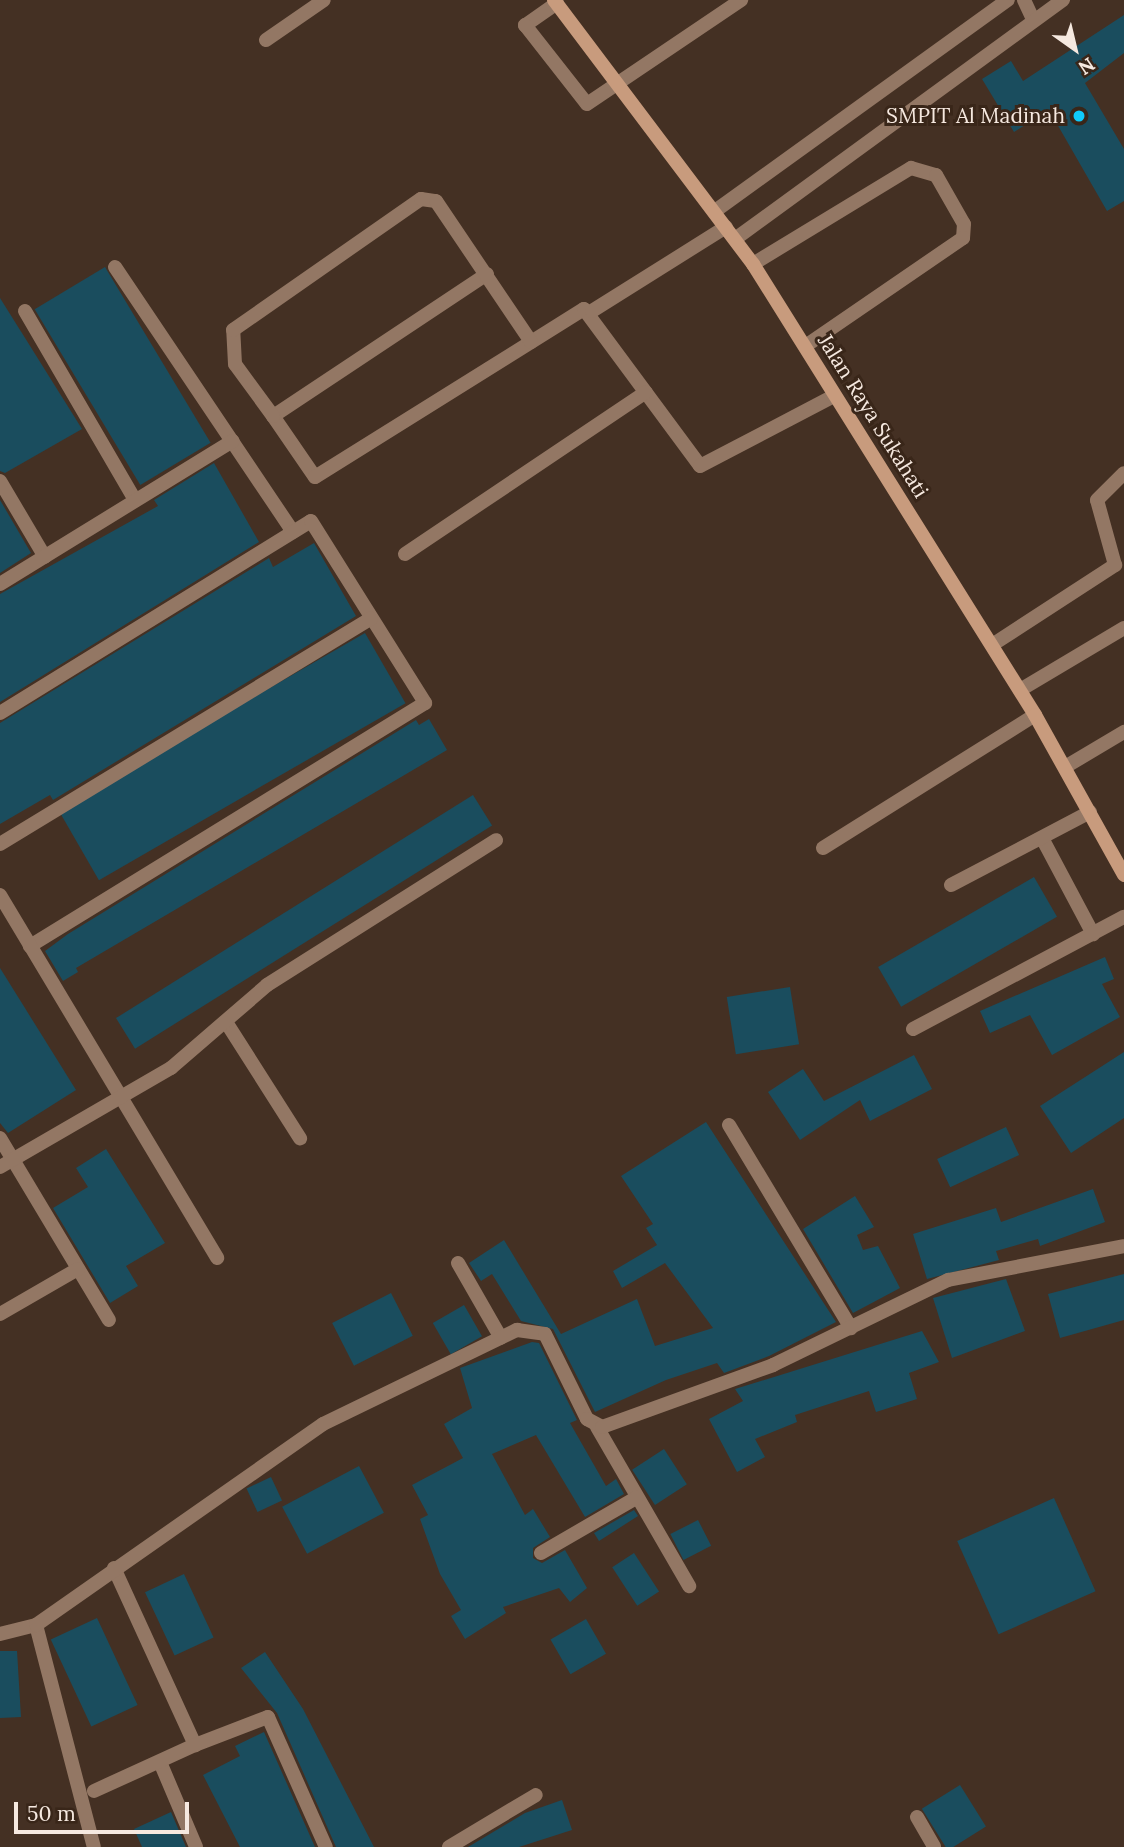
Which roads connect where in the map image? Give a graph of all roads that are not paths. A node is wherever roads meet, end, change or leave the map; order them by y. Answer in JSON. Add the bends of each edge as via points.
{"nodes":[{"id":1,"x":324,"y":0,"type":"edge"},
{"id":2,"x":741,"y":0,"type":"edge"},
{"id":3,"x":1008,"y":0,"type":"edge"},
{"id":4,"x":1024,"y":0,"type":"edge"},
{"id":5,"x":1063,"y":0,"type":"edge"},
{"id":6,"x":555,"y":2,"type":"edge"},
{"id":7,"x":1033,"y":19,"type":"junction"},
{"id":8,"x":267,"y":40,"type":"dead end"},
{"id":9,"x":618,"y":82,"type":"junction"},
{"id":10,"x":715,"y":211,"type":"junction"},
{"id":11,"x":731,"y":233,"type":"junction"},
{"id":12,"x":753,"y":264,"type":"junction"},
{"id":13,"x":115,"y":267,"type":"dead end"},
{"id":14,"x":487,"y":274,"type":"junction"},
{"id":15,"x":24,"y":311,"type":"dead end"},
{"id":16,"x":592,"y":311,"type":"junction"},
{"id":17,"x":531,"y":342,"type":"junction"},
{"id":18,"x":805,"y":346,"type":"junction"},
{"id":19,"x":646,"y":392,"type":"junction"},
{"id":20,"x":834,"y":396,"type":"junction"},
{"id":21,"x":273,"y":416,"type":"junction"},
{"id":22,"x":232,"y":441,"type":"junction"},
{"id":23,"x":1124,"y":473,"type":"edge"},
{"id":24,"x":0,"y":481,"type":"edge"},
{"id":25,"x":135,"y":500,"type":"junction"},
{"id":26,"x":293,"y":532,"type":"junction"},
{"id":27,"x":405,"y":554,"type":"dead end"},
{"id":28,"x":45,"y":557,"type":"junction"},
{"id":29,"x":0,"y":584,"type":"edge"},
{"id":30,"x":371,"y":618,"type":"junction"},
{"id":31,"x":1124,"y":628,"type":"edge"},
{"id":32,"x":992,"y":645,"type":"junction"},
{"id":33,"x":1020,"y":690,"type":"junction"},
{"id":34,"x":0,"y":713,"type":"edge"},
{"id":35,"x":1035,"y":715,"type":"junction"},
{"id":36,"x":1124,"y":732,"type":"edge"},
{"id":37,"x":1065,"y":766,"type":"junction"},
{"id":38,"x":1090,"y":812,"type":"junction"},
{"id":39,"x":1042,"y":838,"type":"junction"},
{"id":40,"x":496,"y":840,"type":"dead end"},
{"id":41,"x":0,"y":844,"type":"edge"},
{"id":42,"x":823,"y":848,"type":"dead end"},
{"id":43,"x":1124,"y":875,"type":"edge"},
{"id":44,"x":951,"y":885,"type":"dead end"},
{"id":45,"x":0,"y":895,"type":"edge"},
{"id":46,"x":1124,"y":917,"type":"edge"},
{"id":47,"x":1093,"y":934,"type":"junction"},
{"id":48,"x":30,"y":946,"type":"junction"},
{"id":49,"x":226,"y":1021,"type":"junction"},
{"id":50,"x":913,"y":1029,"type":"dead end"},
{"id":51,"x":119,"y":1098,"type":"junction"},
{"id":52,"x":729,"y":1125,"type":"dead end"},
{"id":53,"x":0,"y":1138,"type":"edge"},
{"id":54,"x":300,"y":1138,"type":"dead end"},
{"id":55,"x":6,"y":1164,"type":"edge"},
{"id":56,"x":1124,"y":1246,"type":"edge"},
{"id":57,"x":216,"y":1258,"type":"dead end"},
{"id":58,"x":458,"y":1263,"type":"dead end"},
{"id":59,"x":78,"y":1269,"type":"junction"},
{"id":60,"x":0,"y":1314,"type":"edge"},
{"id":61,"x":109,"y":1320,"type":"dead end"},
{"id":62,"x":851,"y":1328,"type":"junction"},
{"id":63,"x":501,"y":1338,"type":"junction"},
{"id":64,"x":597,"y":1427,"type":"junction"},
{"id":65,"x":636,"y":1497,"type":"junction"},
{"id":66,"x":541,"y":1553,"type":"dead end"},
{"id":67,"x":114,"y":1568,"type":"junction"},
{"id":68,"x":689,"y":1586,"type":"dead end"},
{"id":69,"x":36,"y":1625,"type":"junction"},
{"id":70,"x":0,"y":1634,"type":"edge"},
{"id":71,"x":195,"y":1745,"type":"junction"},
{"id":72,"x":160,"y":1762,"type":"junction"},
{"id":73,"x":94,"y":1791,"type":"dead end"},
{"id":74,"x":536,"y":1795,"type":"dead end"},
{"id":75,"x":917,"y":1817,"type":"dead end"},
{"id":76,"x":94,"y":1847,"type":"edge"},
{"id":77,"x":196,"y":1847,"type":"edge"},
{"id":78,"x":326,"y":1847,"type":"edge"},
{"id":79,"x":449,"y":1847,"type":"edge"},
{"id":80,"x":934,"y":1847,"type":"edge"}],
"edges":[{"from":1,"to":8,"type":"street"},
{"from":2,"to":9,"type":"street"},
{"from":3,"to":10,"type":"street"},
{"from":4,"to":7,"type":"street"},
{"from":5,"to":7,"type":"street"},
{"from":6,"to":9,"type":"main road","name":"Jalan Raya Sukahati"},
{"from":6,"to":9,"type":"street","via":[[525,25],[587,104]]},
{"from":7,"to":11,"type":"street"},
{"from":9,"to":10,"type":"main road","name":"Jalan Raya Sukahati"},
{"from":10,"to":11,"type":"main road","name":"Jalan Raya Sukahati"},
{"from":11,"to":12,"type":"main road","name":"Jalan Raya Sukahati"},
{"from":11,"to":16,"type":"street"},
{"from":12,"to":18,"type":"main road","name":"Jalan Raya Sukahati"},
{"from":12,"to":18,"type":"street","via":[[911,168],[936,175],[964,224],[963,238]]},
{"from":13,"to":22,"type":"street"},
{"from":14,"to":17,"type":"street"},
{"from":14,"to":21,"type":"street"},
{"from":14,"to":21,"type":"street","via":[[436,201],[421,199],[241,318],[233,330],[235,364]]},
{"from":15,"to":25,"type":"street"},
{"from":16,"to":17,"type":"street","via":[[584,309]]},
{"from":16,"to":19,"type":"street"},
{"from":17,"to":21,"type":"street","via":[[322,477],[315,477]]},
{"from":18,"to":20,"type":"main road","name":"Jalan Raya Sukahati"},
{"from":19,"to":20,"type":"street","via":[[700,466]]},
{"from":19,"to":27,"type":"street"},
{"from":20,"to":32,"type":"main road","name":"Jalan Raya Sukahati"},
{"from":22,"to":25,"type":"street"},
{"from":22,"to":26,"type":"street"},
{"from":23,"to":32,"type":"street","via":[[1097,500],[1115,565]]},
{"from":24,"to":28,"type":"street"},
{"from":25,"to":28,"type":"street"},
{"from":26,"to":30,"type":"street","via":[[311,521]]},
{"from":26,"to":34,"type":"street"},
{"from":28,"to":29,"type":"street"},
{"from":30,"to":41,"type":"street"},
{"from":30,"to":48,"type":"street","via":[[424,696],[419,712]]},
{"from":31,"to":33,"type":"street"},
{"from":32,"to":33,"type":"main road","name":"Jalan Raya Sukahati"},
{"from":33,"to":35,"type":"main road","name":"Jalan Raya Sukahati"},
{"from":35,"to":37,"type":"main road","name":"Jalan Raya Sukahati"},
{"from":35,"to":42,"type":"street"},
{"from":36,"to":37,"type":"street"},
{"from":37,"to":38,"type":"main road","name":"Jalan Raya Sukahati"},
{"from":38,"to":39,"type":"street"},
{"from":38,"to":43,"type":"main road","name":"Jalan Raya Sukahati"},
{"from":39,"to":44,"type":"street"},
{"from":39,"to":47,"type":"street"},
{"from":40,"to":49,"type":"street","via":[[267,985]]},
{"from":45,"to":48,"type":"street"},
{"from":46,"to":47,"type":"street"},
{"from":47,"to":50,"type":"street"},
{"from":48,"to":51,"type":"street"},
{"from":49,"to":51,"type":"street","via":[[191,1054]]},
{"from":49,"to":54,"type":"street"},
{"from":51,"to":55,"type":"street"},
{"from":51,"to":57,"type":"street"},
{"from":52,"to":62,"type":"street"},
{"from":53,"to":55,"type":"street"},
{"from":55,"to":59,"type":"street"},
{"from":56,"to":62,"type":"street","via":[[972,1273]]},
{"from":58,"to":63,"type":"street"},
{"from":59,"to":60,"type":"street"},
{"from":59,"to":61,"type":"street"},
{"from":62,"to":64,"type":"street","via":[[773,1365]]},
{"from":63,"to":64,"type":"street","via":[[528,1327],[545,1334]]},
{"from":63,"to":67,"type":"street","via":[[323,1424]]},
{"from":64,"to":65,"type":"street"},
{"from":65,"to":66,"type":"street"},
{"from":65,"to":68,"type":"street"},
{"from":67,"to":69,"type":"street"},
{"from":67,"to":71,"type":"street"},
{"from":69,"to":70,"type":"street"},
{"from":69,"to":76,"type":"street"},
{"from":71,"to":72,"type":"street"},
{"from":71,"to":78,"type":"street","via":[[268,1717]]},
{"from":72,"to":73,"type":"street"},
{"from":72,"to":77,"type":"street"},
{"from":74,"to":79,"type":"street"},
{"from":75,"to":80,"type":"street"}]}
